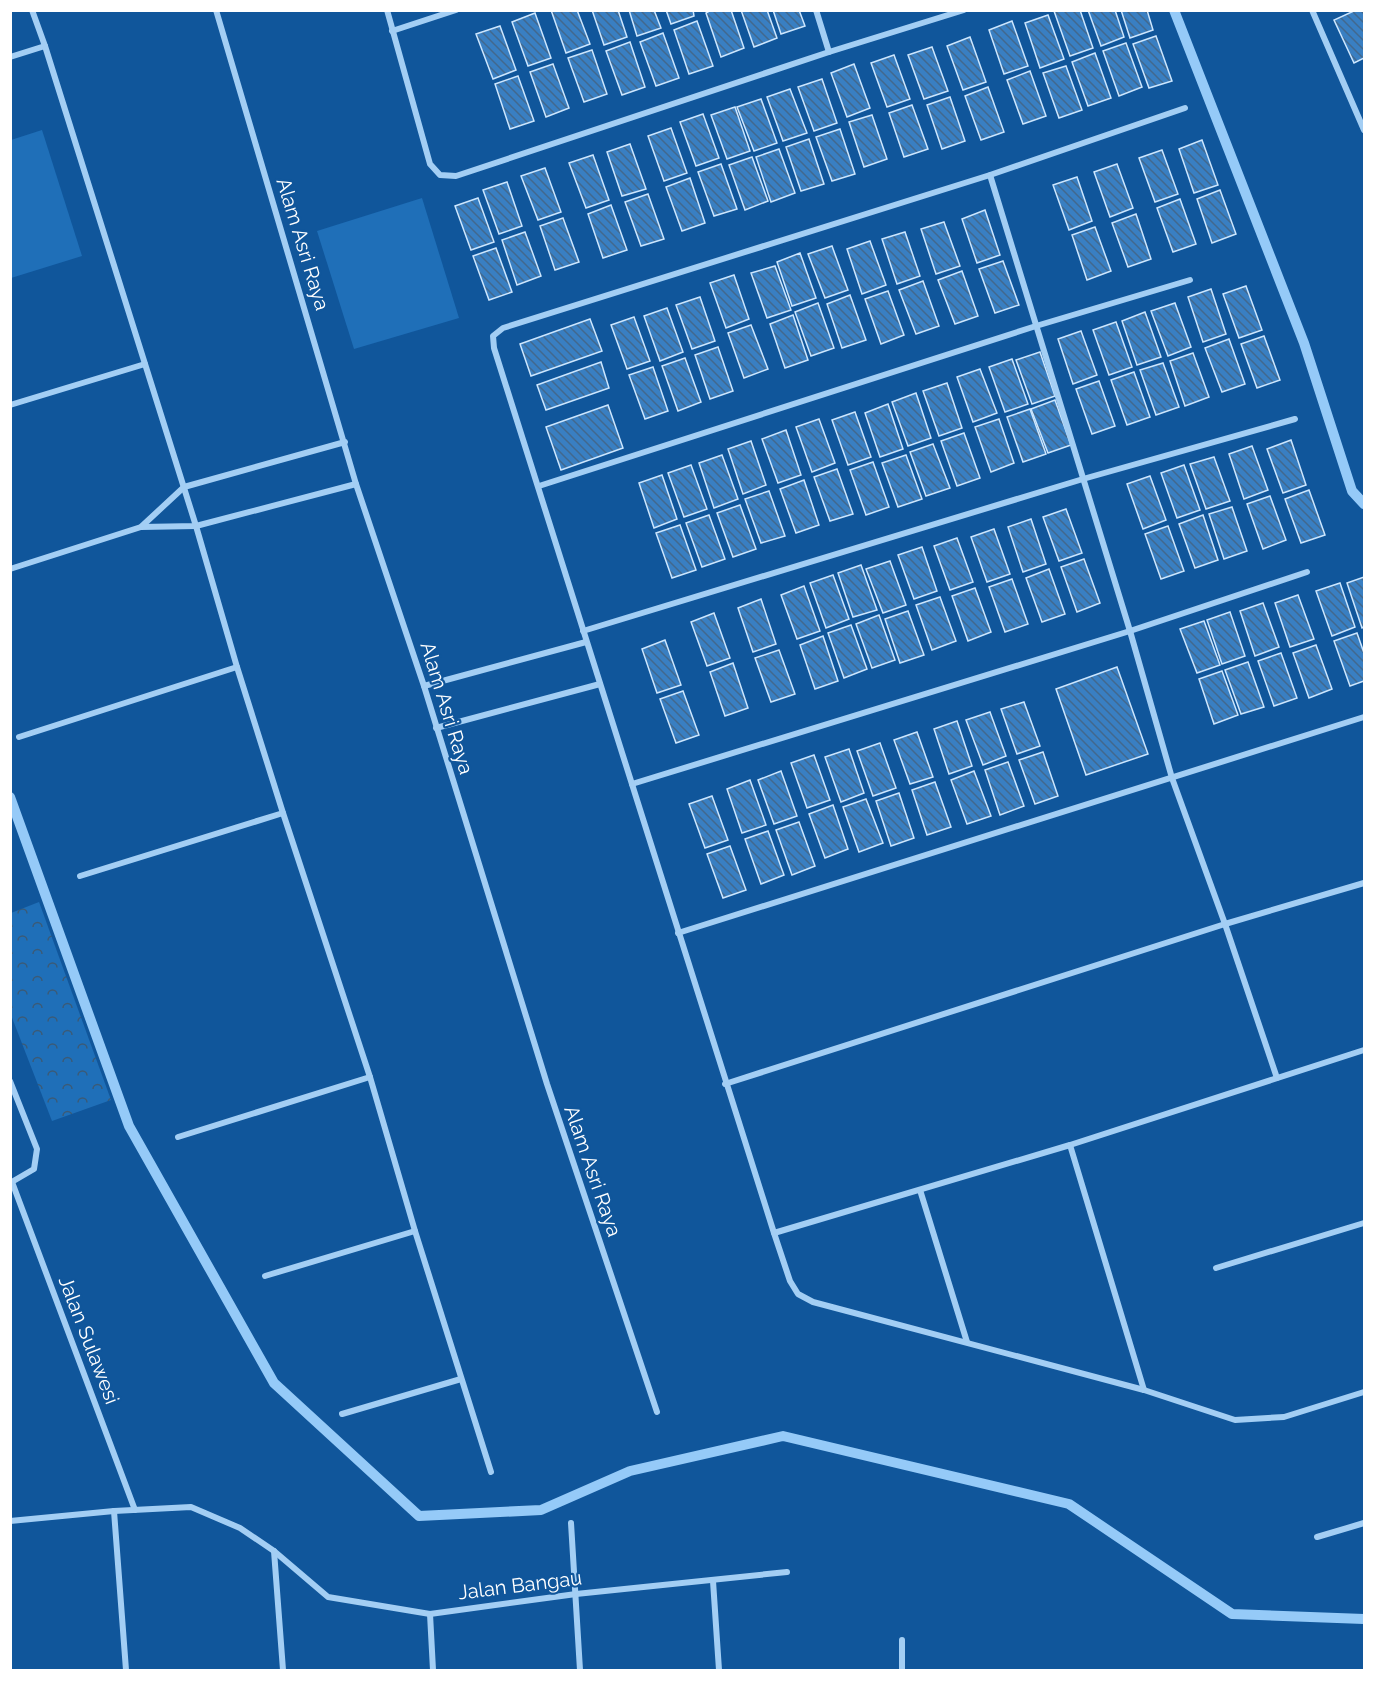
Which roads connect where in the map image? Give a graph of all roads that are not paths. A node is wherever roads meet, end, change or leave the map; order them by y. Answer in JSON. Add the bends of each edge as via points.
{"nodes":[{"id":1,"x":32,"y":10,"type":"edge"},
{"id":2,"x":216,"y":10,"type":"edge"},
{"id":3,"x":387,"y":10,"type":"edge"},
{"id":4,"x":456,"y":10,"type":"edge"},
{"id":5,"x":816,"y":10,"type":"edge"},
{"id":6,"x":964,"y":10,"type":"edge"},
{"id":7,"x":1321,"y":10,"type":"edge"},
{"id":8,"x":1312,"y":13,"type":"edge"},
{"id":9,"x":392,"y":31,"type":"junction"},
{"id":10,"x":45,"y":46,"type":"junction"},
{"id":11,"x":829,"y":52,"type":"junction"},
{"id":12,"x":10,"y":57,"type":"edge"},
{"id":13,"x":1185,"y":108,"type":"dead end"},
{"id":14,"x":1365,"y":130,"type":"edge"},
{"id":15,"x":990,"y":175,"type":"junction"},
{"id":16,"x":1190,"y":280,"type":"dead end"},
{"id":17,"x":1036,"y":326,"type":"junction"},
{"id":18,"x":145,"y":364,"type":"junction"},
{"id":19,"x":10,"y":405,"type":"edge"},
{"id":20,"x":1295,"y":419,"type":"dead end"},
{"id":21,"x":345,"y":442,"type":"junction"},
{"id":22,"x":1083,"y":479,"type":"junction"},
{"id":23,"x":356,"y":484,"type":"junction"},
{"id":24,"x":539,"y":486,"type":"junction"},
{"id":25,"x":184,"y":487,"type":"junction"},
{"id":26,"x":196,"y":526,"type":"junction"},
{"id":27,"x":141,"y":527,"type":"junction"},
{"id":28,"x":10,"y":569,"type":"edge"},
{"id":29,"x":1307,"y":572,"type":"dead end"},
{"id":30,"x":583,"y":631,"type":"junction"},
{"id":31,"x":1130,"y":631,"type":"junction"},
{"id":32,"x":586,"y":642,"type":"junction"},
{"id":33,"x":237,"y":667,"type":"junction"},
{"id":34,"x":600,"y":684,"type":"junction"},
{"id":35,"x":424,"y":686,"type":"junction"},
{"id":36,"x":1365,"y":717,"type":"edge"},
{"id":37,"x":436,"y":728,"type":"junction"},
{"id":38,"x":19,"y":737,"type":"dead end"},
{"id":39,"x":1172,"y":778,"type":"junction"},
{"id":40,"x":632,"y":784,"type":"junction"},
{"id":41,"x":283,"y":813,"type":"junction"},
{"id":42,"x":80,"y":876,"type":"dead end"},
{"id":43,"x":1365,"y":883,"type":"edge"},
{"id":44,"x":1225,"y":924,"type":"junction"},
{"id":45,"x":678,"y":933,"type":"junction"},
{"id":46,"x":1365,"y":1050,"type":"edge"},
{"id":47,"x":370,"y":1077,"type":"junction"},
{"id":48,"x":1277,"y":1078,"type":"junction"},
{"id":49,"x":10,"y":1081,"type":"edge"},
{"id":50,"x":726,"y":1084,"type":"junction"},
{"id":51,"x":178,"y":1137,"type":"dead end"},
{"id":52,"x":1070,"y":1145,"type":"junction"},
{"id":53,"x":11,"y":1183,"type":"edge"},
{"id":54,"x":920,"y":1190,"type":"junction"},
{"id":55,"x":1365,"y":1223,"type":"edge"},
{"id":56,"x":415,"y":1231,"type":"junction"},
{"id":57,"x":774,"y":1233,"type":"junction"},
{"id":58,"x":1216,"y":1268,"type":"dead end"},
{"id":59,"x":265,"y":1276,"type":"dead end"},
{"id":60,"x":967,"y":1342,"type":"junction"},
{"id":61,"x":461,"y":1379,"type":"junction"},
{"id":62,"x":1144,"y":1390,"type":"junction"},
{"id":63,"x":1365,"y":1392,"type":"edge"},
{"id":64,"x":657,"y":1412,"type":"dead end"},
{"id":65,"x":342,"y":1414,"type":"dead end"},
{"id":66,"x":491,"y":1472,"type":"dead end"},
{"id":67,"x":114,"y":1510,"type":"junction"},
{"id":68,"x":135,"y":1510,"type":"junction"},
{"id":69,"x":10,"y":1521,"type":"edge"},
{"id":70,"x":571,"y":1523,"type":"dead end"},
{"id":71,"x":1365,"y":1523,"type":"edge"},
{"id":72,"x":1317,"y":1537,"type":"dead end"},
{"id":73,"x":274,"y":1551,"type":"junction"},
{"id":74,"x":787,"y":1572,"type":"dead end"},
{"id":75,"x":713,"y":1581,"type":"junction"},
{"id":76,"x":576,"y":1594,"type":"junction"},
{"id":77,"x":430,"y":1614,"type":"junction"},
{"id":78,"x":902,"y":1640,"type":"dead end"},
{"id":79,"x":126,"y":1671,"type":"edge"},
{"id":80,"x":282,"y":1671,"type":"edge"},
{"id":81,"x":433,"y":1671,"type":"edge"},
{"id":82,"x":580,"y":1671,"type":"edge"},
{"id":83,"x":719,"y":1671,"type":"edge"},
{"id":84,"x":902,"y":1671,"type":"edge"}],
"edges":[{"from":1,"to":10,"type":"street"},
{"from":2,"to":21,"type":"street","name":"Alam Asri Raya"},
{"from":3,"to":9,"type":"street"},
{"from":4,"to":9,"type":"street"},
{"from":5,"to":11,"type":"street"},
{"from":6,"to":11,"type":"street"},
{"from":7,"to":8,"type":"street"},
{"from":8,"to":14,"type":"street"},
{"from":9,"to":11,"type":"street","via":[[430,164],[440,175],[456,176]]},
{"from":10,"to":12,"type":"street"},
{"from":10,"to":18,"type":"street"},
{"from":13,"to":15,"type":"street"},
{"from":15,"to":17,"type":"street"},
{"from":15,"to":24,"type":"street","via":[[503,328],[493,336],[494,348]]},
{"from":16,"to":17,"type":"street"},
{"from":17,"to":22,"type":"street"},
{"from":17,"to":24,"type":"street"},
{"from":18,"to":19,"type":"street"},
{"from":18,"to":25,"type":"street"},
{"from":20,"to":22,"type":"street"},
{"from":21,"to":23,"type":"street","name":"Alam Asri Raya"},
{"from":21,"to":25,"type":"street"},
{"from":22,"to":30,"type":"street"},
{"from":22,"to":31,"type":"street"},
{"from":23,"to":26,"type":"street"},
{"from":23,"to":35,"type":"street","name":"Alam Asri Raya"},
{"from":24,"to":30,"type":"street"},
{"from":25,"to":26,"type":"street"},
{"from":25,"to":27,"type":"street"},
{"from":26,"to":27,"type":"street"},
{"from":26,"to":33,"type":"street"},
{"from":27,"to":28,"type":"street"},
{"from":29,"to":31,"type":"street"},
{"from":30,"to":32,"type":"street"},
{"from":31,"to":39,"type":"street"},
{"from":31,"to":40,"type":"street"},
{"from":32,"to":34,"type":"street"},
{"from":32,"to":35,"type":"street"},
{"from":33,"to":38,"type":"street"},
{"from":33,"to":41,"type":"street"},
{"from":34,"to":37,"type":"street"},
{"from":34,"to":40,"type":"street"},
{"from":35,"to":37,"type":"street","name":"Alam Asri Raya"},
{"from":36,"to":39,"type":"street"},
{"from":37,"to":64,"type":"street","name":"Alam Asri Raya","via":[[547,1084]]},
{"from":39,"to":44,"type":"street"},
{"from":39,"to":45,"type":"street"},
{"from":40,"to":45,"type":"street"},
{"from":41,"to":42,"type":"street"},
{"from":41,"to":47,"type":"street"},
{"from":43,"to":44,"type":"street"},
{"from":44,"to":48,"type":"street"},
{"from":44,"to":50,"type":"street"},
{"from":45,"to":50,"type":"street"},
{"from":46,"to":48,"type":"street"},
{"from":47,"to":51,"type":"street"},
{"from":47,"to":56,"type":"street"},
{"from":48,"to":52,"type":"street"},
{"from":49,"to":53,"type":"street","via":[[37,1149],[34,1169]]},
{"from":50,"to":57,"type":"street"},
{"from":52,"to":54,"type":"street"},
{"from":52,"to":62,"type":"street"},
{"from":53,"to":68,"type":"street","name":"Jalan Sulawesi"},
{"from":54,"to":57,"type":"street"},
{"from":54,"to":60,"type":"street"},
{"from":55,"to":58,"type":"street"},
{"from":56,"to":59,"type":"street"},
{"from":56,"to":61,"type":"street"},
{"from":57,"to":60,"type":"street","via":[[798,1294],[813,1302]]},
{"from":60,"to":62,"type":"street"},
{"from":61,"to":65,"type":"street"},
{"from":61,"to":66,"type":"street"},
{"from":62,"to":63,"type":"street","via":[[1235,1420],[1284,1417]]},
{"from":67,"to":68,"type":"street","name":"Jalan Bangau"},
{"from":67,"to":69,"type":"street","name":"Jalan Bangau"},
{"from":67,"to":79,"type":"street"},
{"from":68,"to":73,"type":"street","name":"Jalan Bangau","via":[[191,1507],[240,1528]]},
{"from":70,"to":76,"type":"street"},
{"from":71,"to":72,"type":"street"},
{"from":73,"to":77,"type":"street","name":"Jalan Bangau","via":[[328,1597]]},
{"from":73,"to":80,"type":"street"},
{"from":74,"to":75,"type":"street","name":"Jalan Bangau"},
{"from":75,"to":76,"type":"street","name":"Jalan Bangau"},
{"from":75,"to":83,"type":"street"},
{"from":76,"to":77,"type":"street","name":"Jalan Bangau"},
{"from":76,"to":82,"type":"street"},
{"from":77,"to":81,"type":"street"},
{"from":78,"to":84,"type":"street"}]}
